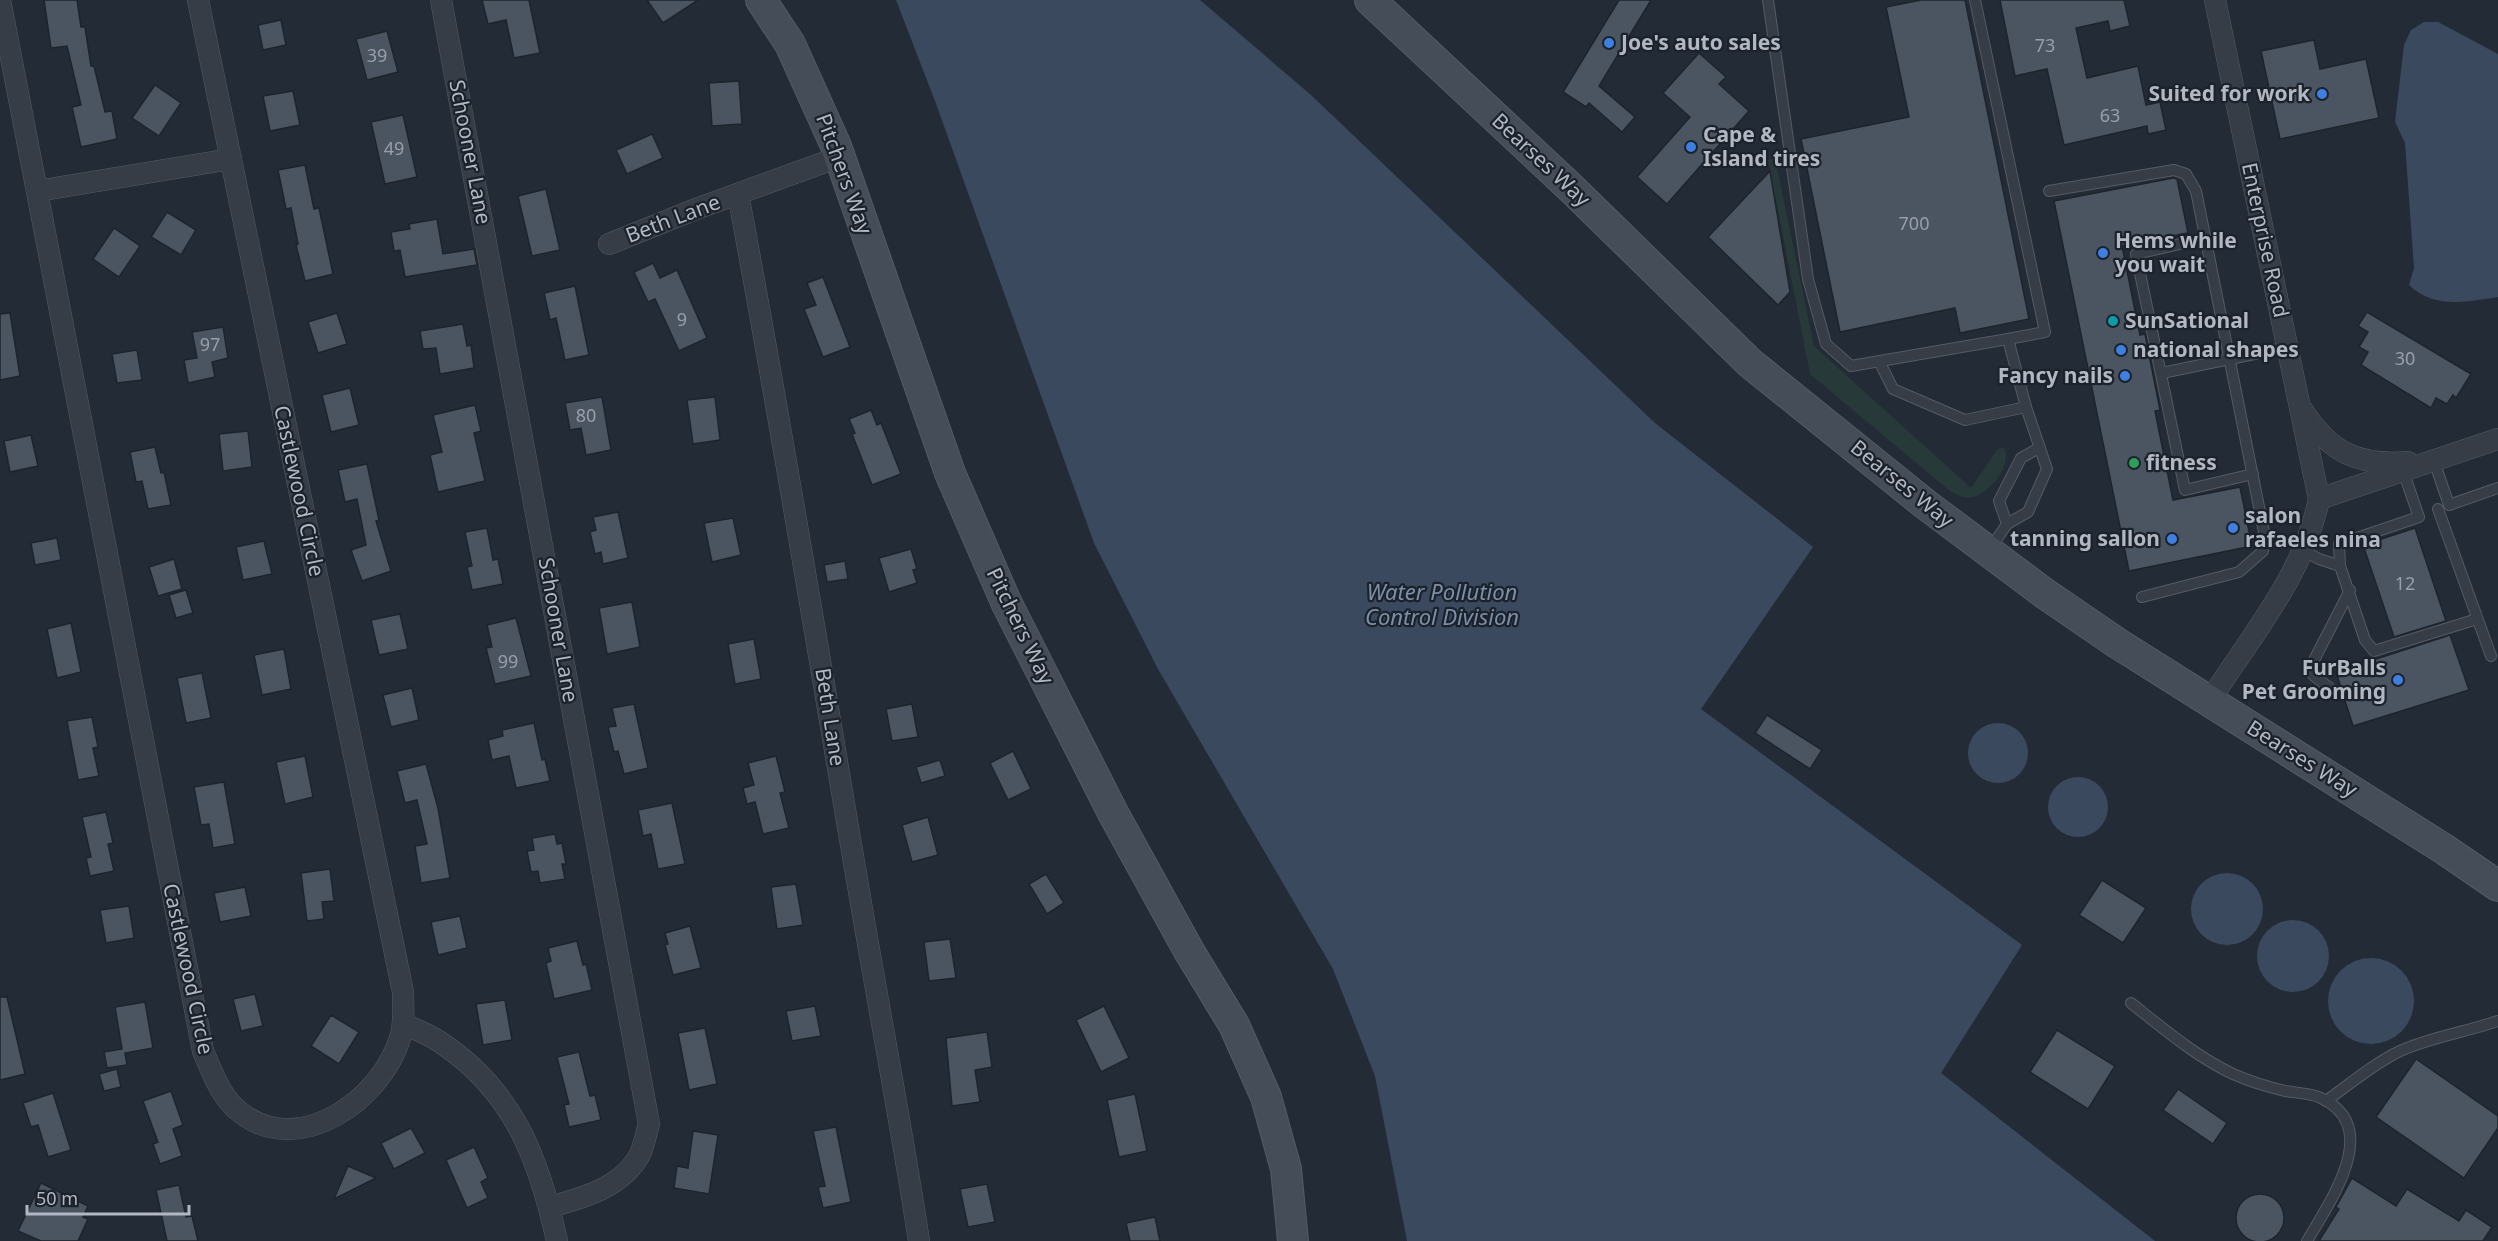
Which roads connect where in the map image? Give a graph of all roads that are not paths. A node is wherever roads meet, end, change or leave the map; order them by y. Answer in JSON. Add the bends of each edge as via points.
{"nodes":[{"id":1,"x":0,"y":0,"type":"edge"},
{"id":2,"x":198,"y":0,"type":"edge"},
{"id":3,"x":441,"y":0,"type":"edge"},
{"id":4,"x":761,"y":0,"type":"edge"},
{"id":5,"x":1370,"y":0,"type":"edge"},
{"id":6,"x":1768,"y":0,"type":"edge"},
{"id":7,"x":1975,"y":0,"type":"edge"},
{"id":8,"x":2215,"y":0,"type":"edge"},
{"id":9,"x":839,"y":157,"type":"junction"},
{"id":10,"x":231,"y":159,"type":"junction"},
{"id":11,"x":37,"y":190,"type":"junction"},
{"id":12,"x":2049,"y":191,"type":"dead end"},
{"id":13,"x":738,"y":194,"type":"junction"},
{"id":14,"x":2206,"y":238,"type":"junction"},
{"id":15,"x":609,"y":244,"type":"dead end"},
{"id":16,"x":2008,"y":339,"type":"junction"},
{"id":17,"x":2288,"y":347,"type":"junction"},
{"id":18,"x":2230,"y":358,"type":"junction"},
{"id":19,"x":1880,"y":363,"type":"junction"},
{"id":20,"x":2162,"y":373,"type":"junction"},
{"id":21,"x":2299,"y":404,"type":"junction"},
{"id":22,"x":2026,"y":406,"type":"junction"},
{"id":23,"x":2498,"y":439,"type":"edge"},
{"id":24,"x":2039,"y":448,"type":"junction"},
{"id":25,"x":2441,"y":458,"type":"junction"},
{"id":26,"x":2403,"y":471,"type":"junction"},
{"id":27,"x":2253,"y":474,"type":"junction"},
{"id":28,"x":2498,"y":488,"type":"edge"},
{"id":29,"x":2319,"y":499,"type":"junction"},
{"id":30,"x":2449,"y":505,"type":"junction"},
{"id":31,"x":2438,"y":509,"type":"junction"},
{"id":32,"x":2419,"y":517,"type":"junction"},
{"id":33,"x":2007,"y":524,"type":"junction"},
{"id":34,"x":2304,"y":551,"type":"junction"},
{"id":35,"x":1988,"y":552,"type":"junction"},
{"id":36,"x":2340,"y":566,"type":"junction"},
{"id":37,"x":2350,"y":590,"type":"junction"},
{"id":38,"x":2142,"y":597,"type":"dead end"},
{"id":39,"x":2477,"y":619,"type":"junction"},
{"id":40,"x":2491,"y":656,"type":"dead end"},
{"id":41,"x":2331,"y":689,"type":"dead end"},
{"id":42,"x":2209,"y":702,"type":"junction"},
{"id":43,"x":2498,"y":886,"type":"edge"},
{"id":44,"x":2131,"y":1004,"type":"dead end"},
{"id":45,"x":2498,"y":1021,"type":"edge"},
{"id":46,"x":403,"y":1024,"type":"junction"},
{"id":47,"x":2326,"y":1101,"type":"junction"},
{"id":48,"x":550,"y":1207,"type":"junction"},
{"id":49,"x":557,"y":1241,"type":"edge"},
{"id":50,"x":920,"y":1241,"type":"edge"},
{"id":51,"x":1293,"y":1241,"type":"edge"},
{"id":52,"x":2307,"y":1241,"type":"edge"}],
"edges":[{"from":1,"to":11,"type":"street","name":"Castlewood Circle"},
{"from":2,"to":10,"type":"street","name":"Castlewood Circle"},
{"from":3,"to":48,"type":"street","name":"Schooner Lane","via":[[649,1124],[639,1156],[617,1181]]},
{"from":4,"to":9,"type":"main road","name":"Pitchers Way","via":[[798,59]]},
{"from":5,"to":35,"type":"main road","name":"Bearses Way","via":[[1750,363]]},
{"from":6,"to":19,"type":"lane","via":[[1808,279],[1826,344],[1851,366]]},
{"from":7,"to":16,"type":"lane","via":[[2045,332]]},
{"from":8,"to":17,"type":"street","name":"Enterprise Road"},
{"from":9,"to":13,"type":"street","name":"Beth Lane"},
{"from":9,"to":51,"type":"main road","name":"Pitchers Way","via":[[950,473],[1006,602],[1113,813],[1234,1025],[1266,1097],[1286,1169]]},
{"from":10,"to":11,"type":"street"},
{"from":10,"to":46,"type":"street","name":"Castlewood Circle","via":[[403,992]]},
{"from":11,"to":46,"type":"street","name":"Castlewood Circle","via":[[203,1051],[232,1105],[253,1120],[289,1129],[311,1127],[345,1110],[377,1078],[394,1052]]},
{"from":12,"to":14,"type":"lane","via":[[2174,170],[2186,174],[2196,191]]},
{"from":13,"to":15,"type":"street","name":"Beth Lane"},
{"from":13,"to":50,"type":"street","name":"Beth Lane","via":[[775,388]]},
{"from":14,"to":18,"type":"lane"},
{"from":14,"to":20,"type":"lane","via":[[2136,254]]},
{"from":16,"to":19,"type":"lane"},
{"from":16,"to":22,"type":"lane"},
{"from":17,"to":18,"type":"lane"},
{"from":17,"to":21,"type":"street","name":"Enterprise Road"},
{"from":18,"to":20,"type":"lane"},
{"from":18,"to":27,"type":"lane"},
{"from":19,"to":22,"type":"lane","via":[[1893,389],[1965,420]]},
{"from":20,"to":27,"type":"lane","via":[[2185,490]]},
{"from":21,"to":25,"type":"street","via":[[2329,442],[2356,458],[2391,463]]},
{"from":21,"to":29,"type":"street","name":"Enterprise Road"},
{"from":22,"to":24,"type":"lane"},
{"from":23,"to":25,"type":"street"},
{"from":24,"to":33,"type":"lane","via":[[2021,458],[1999,501]]},
{"from":24,"to":33,"type":"lane","via":[[2047,469],[2028,512]]},
{"from":25,"to":26,"type":"street"},
{"from":25,"to":30,"type":"lane"},
{"from":26,"to":29,"type":"street"},
{"from":26,"to":32,"type":"lane"},
{"from":27,"to":38,"type":"lane","via":[[2264,551],[2239,572]]},
{"from":28,"to":30,"type":"lane"},
{"from":29,"to":34,"type":"street","name":"Enterprise Road"},
{"from":30,"to":31,"type":"lane"},
{"from":31,"to":32,"type":"lane"},
{"from":31,"to":39,"type":"lane"},
{"from":32,"to":36,"type":"lane","via":[[2339,544]]},
{"from":33,"to":35,"type":"lane"},
{"from":34,"to":36,"type":"lane"},
{"from":34,"to":42,"type":"street","name":"Enterprise Road"},
{"from":35,"to":42,"type":"main road","name":"Bearses Way"},
{"from":36,"to":37,"type":"lane"},
{"from":37,"to":39,"type":"lane","via":[[2365,640],[2374,651]]},
{"from":37,"to":41,"type":"lane","via":[[2311,666],[2313,675]]},
{"from":39,"to":40,"type":"lane"},
{"from":42,"to":43,"type":"main road","name":"Bearses Way"},
{"from":44,"to":47,"type":"lane","via":[[2180,1043],[2234,1074]]},
{"from":45,"to":47,"type":"lane","via":[[2399,1052]]},
{"from":46,"to":48,"type":"street","via":[[440,1041],[491,1087],[525,1137]]},
{"from":47,"to":52,"type":"lane","via":[[2342,1114],[2348,1125],[2347,1165],[2344,1179]]},
{"from":48,"to":49,"type":"street"}]}
